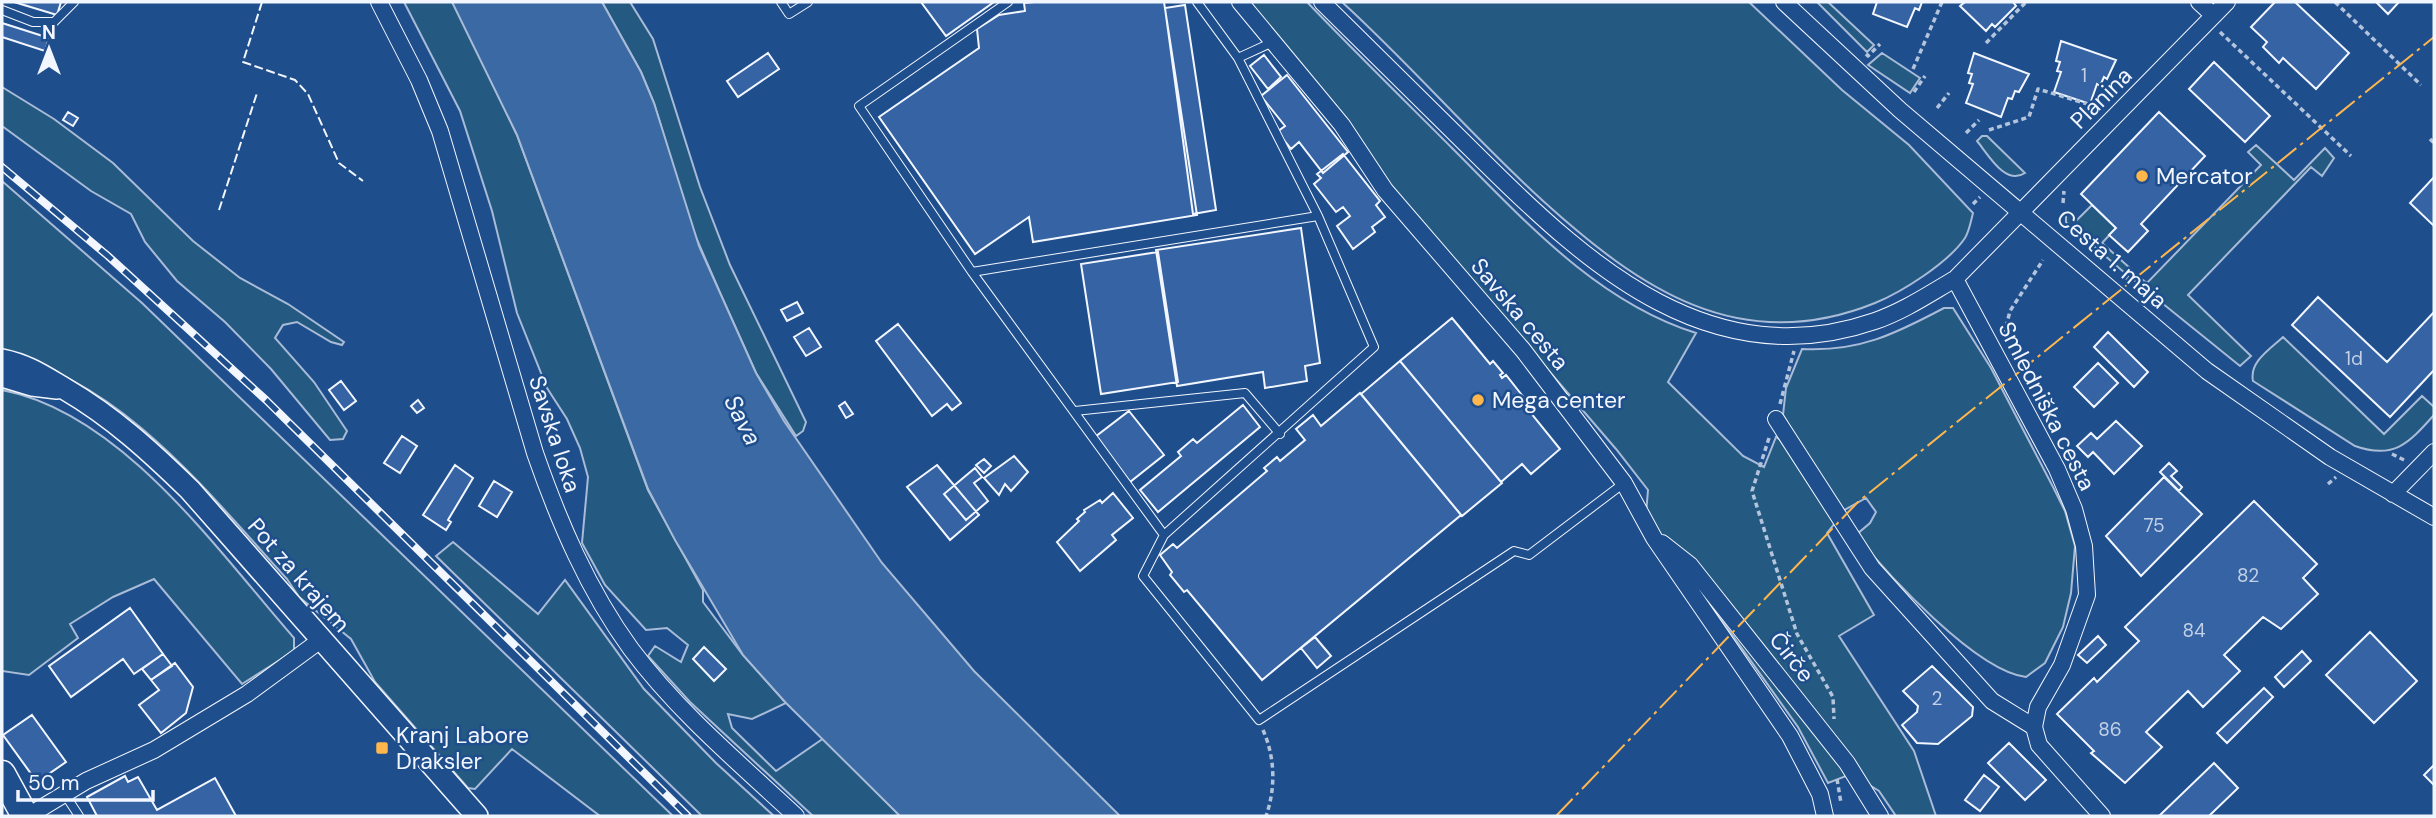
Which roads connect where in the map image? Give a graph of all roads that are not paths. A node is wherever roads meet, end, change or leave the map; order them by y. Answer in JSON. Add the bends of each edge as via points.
{"nodes":[{"id":1,"x":74,"y":2,"type":"edge"},
{"id":2,"x":379,"y":2,"type":"edge"},
{"id":3,"x":781,"y":2,"type":"edge"},
{"id":4,"x":808,"y":2,"type":"edge"},
{"id":5,"x":1008,"y":2,"type":"edge"},
{"id":6,"x":1197,"y":2,"type":"edge"},
{"id":7,"x":1240,"y":2,"type":"edge"},
{"id":8,"x":1322,"y":2,"type":"edge"},
{"id":9,"x":1784,"y":2,"type":"edge"},
{"id":10,"x":2199,"y":2,"type":"edge"},
{"id":11,"x":2227,"y":2,"type":"edge"},
{"id":12,"x":2,"y":10,"type":"edge"},
{"id":13,"x":2211,"y":18,"type":"junction"},
{"id":14,"x":1275,"y":41,"type":"junction"},
{"id":15,"x":1238,"y":58,"type":"junction"},
{"id":16,"x":2022,"y":212,"type":"junction"},
{"id":17,"x":1318,"y":216,"type":"junction"},
{"id":18,"x":972,"y":272,"type":"junction"},
{"id":19,"x":1955,"y":279,"type":"junction"},
{"id":20,"x":2,"y":360,"type":"edge"},
{"id":21,"x":2,"y":376,"type":"edge"},
{"id":22,"x":63,"y":388,"type":"junction"},
{"id":23,"x":1075,"y":411,"type":"junction"},
{"id":24,"x":1776,"y":419,"type":"dead end"},
{"id":25,"x":1280,"y":434,"type":"junction"},
{"id":26,"x":2434,"y":452,"type":"edge"},
{"id":27,"x":1624,"y":483,"type":"junction"},
{"id":28,"x":2393,"y":494,"type":"junction"},
{"id":29,"x":2434,"y":517,"type":"edge"},
{"id":30,"x":1164,"y":535,"type":"junction"},
{"id":31,"x":1654,"y":538,"type":"junction"},
{"id":32,"x":322,"y":639,"type":"junction"},
{"id":33,"x":2034,"y":727,"type":"junction"},
{"id":34,"x":2,"y":774,"type":"edge"},
{"id":35,"x":64,"y":793,"type":"junction"},
{"id":36,"x":27,"y":816,"type":"edge"},
{"id":37,"x":79,"y":816,"type":"edge"},
{"id":38,"x":477,"y":816,"type":"edge"},
{"id":39,"x":796,"y":816,"type":"edge"},
{"id":40,"x":1825,"y":816,"type":"edge"},
{"id":41,"x":1880,"y":816,"type":"edge"},
{"id":42,"x":2102,"y":816,"type":"edge"}],
"edges":[{"from":1,"to":12,"type":"lane","via":[[54,22],[33,22]]},
{"from":2,"to":39,"type":"street","name":"Savska loka","via":[[440,131],[535,453],[552,502],[597,598],[631,649],[692,721]]},
{"from":3,"to":4,"type":"lane","via":[[789,14]]},
{"from":5,"to":18,"type":"lane","via":[[859,106]]},
{"from":6,"to":15,"type":"lane"},
{"from":7,"to":14,"type":"street","name":"Savska cesta"},
{"from":8,"to":19,"type":"street","via":[[1576,248],[1615,279],[1692,318],[1758,334],[1838,331],[1876,321]]},
{"from":9,"to":16,"type":"street","name":"Cesta 1. maja","via":[[1900,110]]},
{"from":10,"to":13,"type":"street"},
{"from":11,"to":13,"type":"street","name":"Planina"},
{"from":13,"to":16,"type":"street","name":"Planina"},
{"from":14,"to":15,"type":"lane"},
{"from":14,"to":27,"type":"street","name":"Savska cesta","via":[[1342,125],[1385,190],[1523,351]]},
{"from":15,"to":17,"type":"lane"},
{"from":16,"to":19,"type":"street"},
{"from":16,"to":28,"type":"street","name":"Cesta 1. maja","via":[[2207,371],[2286,428]]},
{"from":17,"to":18,"type":"lane"},
{"from":17,"to":25,"type":"lane","via":[[1374,347]]},
{"from":18,"to":23,"type":"lane"},
{"from":19,"to":33,"type":"street","name":"Smledniška cesta","via":[[2057,469],[2084,546],[2087,596],[2062,665],[2038,706]]},
{"from":20,"to":22,"type":"street","name":"Pot za krajem","via":[[26,365]]},
{"from":21,"to":22,"type":"street","name":"Pot za krajem"},
{"from":22,"to":32,"type":"street","name":"Pot za krajem","via":[[105,413],[154,455]]},
{"from":23,"to":25,"type":"lane","via":[[1245,394]]},
{"from":23,"to":30,"type":"lane"},
{"from":24,"to":33,"type":"street","via":[[1872,568],[1992,701]]},
{"from":25,"to":30,"type":"lane"},
{"from":26,"to":28,"type":"street"},
{"from":27,"to":30,"type":"lane","via":[[1529,555],[1514,551],[1259,720],[1143,576]]},
{"from":27,"to":31,"type":"street","name":"Savska cesta"},
{"from":28,"to":29,"type":"street","name":"Cesta 1. maja"},
{"from":31,"to":40,"type":"street","name":"Savska cesta","via":[[1790,736],[1820,794]]},
{"from":31,"to":41,"type":"street","name":"Čirče","via":[[1690,565],[1835,750]]},
{"from":32,"to":35,"type":"street","via":[[247,694],[154,750]]},
{"from":32,"to":38,"type":"street","name":"Pot za krajem"},
{"from":33,"to":42,"type":"street","via":[[2039,745]]},
{"from":34,"to":36,"type":"main road"},
{"from":35,"to":36,"type":"street"},
{"from":35,"to":37,"type":"lane"}]}
